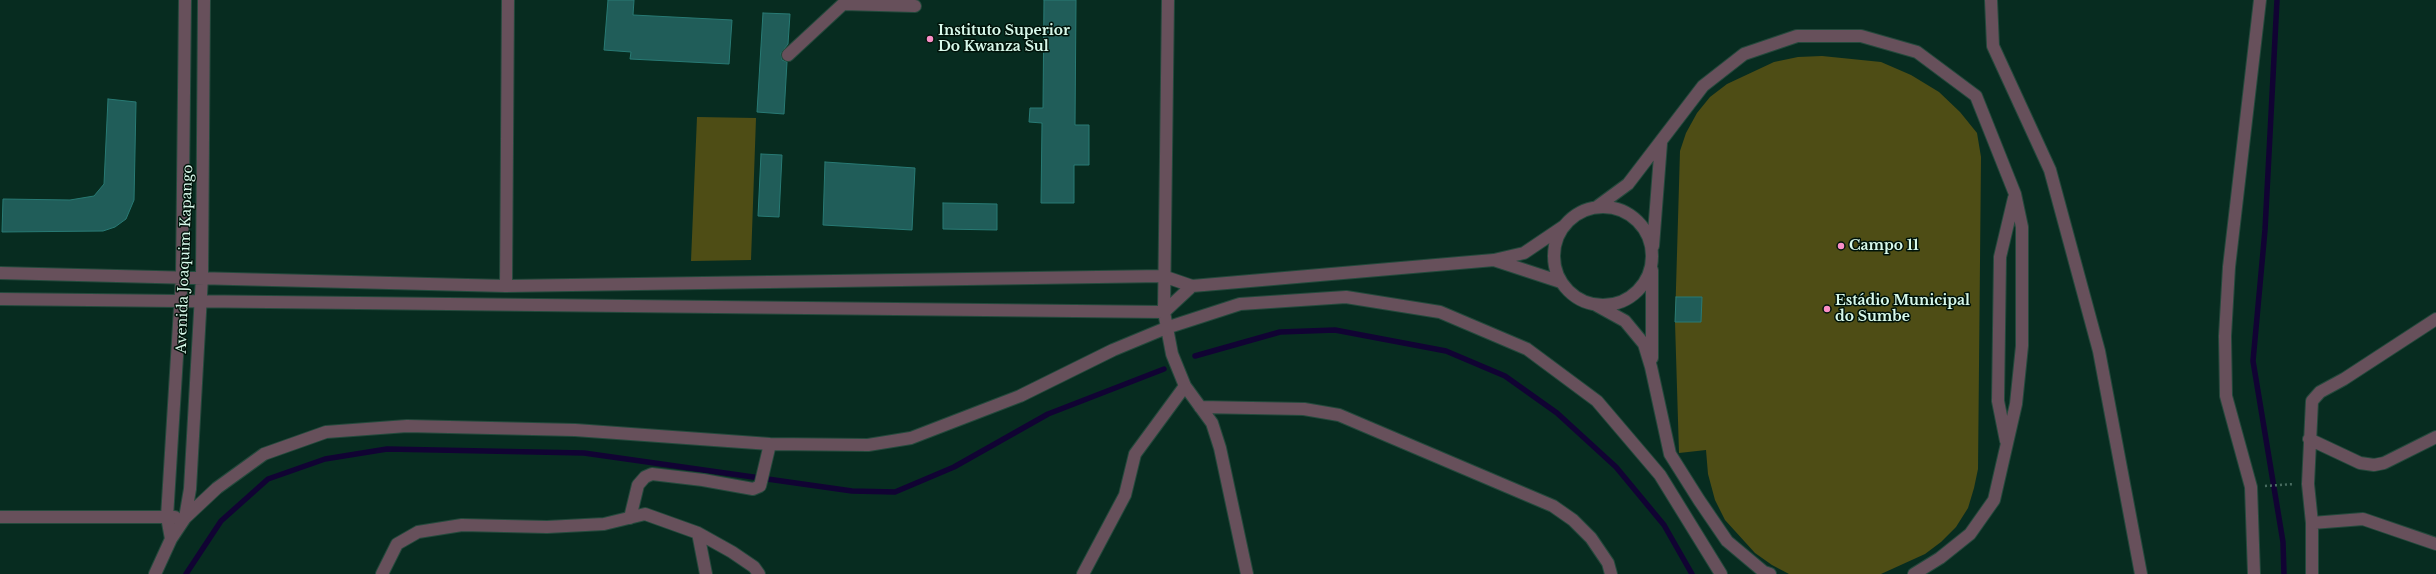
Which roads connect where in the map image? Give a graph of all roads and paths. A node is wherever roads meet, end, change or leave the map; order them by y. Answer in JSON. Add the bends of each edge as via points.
{"nodes":[{"id":1,"x":185,"y":0,"type":"edge"},
{"id":2,"x":204,"y":0,"type":"edge"},
{"id":3,"x":508,"y":0,"type":"edge"},
{"id":4,"x":1168,"y":0,"type":"edge"},
{"id":5,"x":1991,"y":0,"type":"edge"},
{"id":6,"x":2260,"y":0,"type":"edge"},
{"id":7,"x":915,"y":6,"type":"dead end"},
{"id":8,"x":788,"y":55,"type":"dead end"},
{"id":9,"x":1661,"y":143,"type":"junction"},
{"id":10,"x":2015,"y":194,"type":"junction"},
{"id":11,"x":1598,"y":206,"type":"junction"},
{"id":12,"x":1564,"y":226,"type":"junction"},
{"id":13,"x":1494,"y":260,"type":"junction"},
{"id":14,"x":1652,"y":262,"type":"junction"},
{"id":15,"x":0,"y":273,"type":"edge"},
{"id":16,"x":182,"y":276,"type":"junction"},
{"id":17,"x":1163,"y":276,"type":"junction"},
{"id":18,"x":202,"y":277,"type":"junction"},
{"id":19,"x":1561,"y":282,"type":"junction"},
{"id":20,"x":506,"y":286,"type":"junction"},
{"id":21,"x":1192,"y":286,"type":"junction"},
{"id":22,"x":0,"y":299,"type":"edge"},
{"id":23,"x":180,"y":300,"type":"junction"},
{"id":24,"x":201,"y":300,"type":"junction"},
{"id":25,"x":1596,"y":305,"type":"junction"},
{"id":26,"x":1164,"y":312,"type":"junction"},
{"id":27,"x":2436,"y":319,"type":"edge"},
{"id":28,"x":1166,"y":328,"type":"junction"},
{"id":29,"x":1652,"y":367,"type":"junction"},
{"id":30,"x":1185,"y":386,"type":"junction"},
{"id":31,"x":1200,"y":407,"type":"junction"},
{"id":32,"x":2436,"y":437,"type":"edge"},
{"id":33,"x":2309,"y":439,"type":"junction"},
{"id":34,"x":2007,"y":446,"type":"junction"},
{"id":35,"x":770,"y":448,"type":"junction"},
{"id":36,"x":2289,"y":484,"type":"dead end"},
{"id":37,"x":2262,"y":486,"type":"dead end"},
{"id":38,"x":0,"y":517,"type":"edge"},
{"id":39,"x":167,"y":517,"type":"junction"},
{"id":40,"x":185,"y":518,"type":"junction"},
{"id":41,"x":630,"y":518,"type":"junction"},
{"id":42,"x":2312,"y":523,"type":"junction"},
{"id":43,"x":698,"y":533,"type":"junction"},
{"id":44,"x":171,"y":539,"type":"junction"},
{"id":45,"x":2436,"y":544,"type":"edge"},
{"id":46,"x":155,"y":574,"type":"edge"},
{"id":47,"x":382,"y":574,"type":"edge"},
{"id":48,"x":706,"y":574,"type":"edge"},
{"id":49,"x":759,"y":574,"type":"edge"},
{"id":50,"x":1083,"y":574,"type":"edge"},
{"id":51,"x":1247,"y":574,"type":"edge"},
{"id":52,"x":1611,"y":574,"type":"edge"},
{"id":53,"x":1721,"y":574,"type":"edge"},
{"id":54,"x":1770,"y":574,"type":"edge"},
{"id":55,"x":1914,"y":574,"type":"edge"},
{"id":56,"x":2141,"y":574,"type":"edge"},
{"id":57,"x":2254,"y":574,"type":"edge"},
{"id":58,"x":2312,"y":574,"type":"edge"}],
"edges":[{"from":1,"to":16,"type":"street","name":"Avenida Joaquim Kapango"},
{"from":2,"to":18,"type":"street","name":"Avenida Joaquim Kapango"},
{"from":3,"to":20,"type":"street"},
{"from":4,"to":17,"type":"street"},
{"from":5,"to":56,"type":"street","via":[[1993,46],[2050,170],[2099,351]]},
{"from":6,"to":57,"type":"street","via":[[2229,268],[2225,336],[2226,396],[2251,487]]},
{"from":7,"to":8,"type":"street","via":[[842,4]]},
{"from":9,"to":10,"type":"street","via":[[1703,86],[1744,54],[1797,36],[1861,36],[1917,52],[1976,96]]},
{"from":9,"to":11,"type":"street","via":[[1628,184]]},
{"from":9,"to":14,"type":"street"},
{"from":10,"to":34,"type":"street","via":[[2022,227],[2022,346],[2016,404]]},
{"from":10,"to":34,"type":"street","via":[[2000,257],[1998,401]]},
{"from":11,"to":12,"type":"street","via":[[1577,214]]},
{"from":11,"to":14,"type":"street","via":[[1613,207],[1629,213],[1640,223],[1652,246]]},
{"from":12,"to":13,"type":"street","via":[[1524,253]]},
{"from":12,"to":19,"type":"street","via":[[1558,235],[1554,253]]},
{"from":13,"to":19,"type":"street"},
{"from":13,"to":21,"type":"street"},
{"from":14,"to":25,"type":"street","via":[[1642,286],[1628,297],[1612,304]]},
{"from":14,"to":29,"type":"street"},
{"from":15,"to":16,"type":"street"},
{"from":16,"to":18,"type":"street"},
{"from":16,"to":23,"type":"street","name":"Avenida Joaquim Kapango"},
{"from":17,"to":20,"type":"street"},
{"from":17,"to":21,"type":"street"},
{"from":17,"to":26,"type":"street"},
{"from":18,"to":20,"type":"street"},
{"from":18,"to":24,"type":"street","name":"Avenida Joaquim Kapango"},
{"from":19,"to":25,"type":"street","via":[[1580,300]]},
{"from":21,"to":26,"type":"street"},
{"from":22,"to":23,"type":"street"},
{"from":23,"to":24,"type":"street"},
{"from":23,"to":39,"type":"street","name":"Avenida Joaquim Kapango"},
{"from":24,"to":26,"type":"street"},
{"from":24,"to":40,"type":"street","name":"Avenida Joaquim Kapango","via":[[190,489]]},
{"from":25,"to":29,"type":"street","via":[[1625,321],[1644,344]]},
{"from":26,"to":28,"type":"street"},
{"from":27,"to":33,"type":"street","via":[[2320,392],[2312,401]]},
{"from":28,"to":30,"type":"street","via":[[1172,354]]},
{"from":28,"to":35,"type":"street","via":[[1113,350],[1020,396],[911,438],[868,445]]},
{"from":28,"to":53,"type":"street","via":[[1240,304],[1346,298],[1440,312],[1527,349],[1597,401],[1660,475]]},
{"from":29,"to":54,"type":"street","via":[[1670,454],[1727,541],[1764,572]]},
{"from":30,"to":31,"type":"street"},
{"from":30,"to":50,"type":"street","via":[[1135,454],[1125,495]]},
{"from":31,"to":51,"type":"street","via":[[1212,423],[1220,448]]},
{"from":31,"to":52,"type":"street","via":[[1304,409],[1339,415],[1553,506],[1573,520],[1591,538],[1608,563]]},
{"from":32,"to":33,"type":"street","via":[[2384,463],[2374,465],[2360,463]]},
{"from":33,"to":42,"type":"street","via":[[2308,484]]},
{"from":34,"to":55,"type":"street","via":[[1994,500],[1970,534],[1940,558]]},
{"from":35,"to":40,"type":"street","via":[[575,430],[407,426],[326,432],[264,454],[217,488]]},
{"from":35,"to":41,"type":"street","via":[[763,479],[760,486],[753,489],[652,474],[645,477],[638,485]]},
{"from":36,"to":37,"type":"path"},
{"from":38,"to":39,"type":"street"},
{"from":39,"to":40,"type":"street"},
{"from":39,"to":44,"type":"street","name":"Avenida Joaquim Kapango"},
{"from":40,"to":44,"type":"street"},
{"from":41,"to":43,"type":"street","via":[[645,514]]},
{"from":41,"to":47,"type":"street","via":[[604,524],[547,527],[462,525],[418,532],[397,544]]},
{"from":42,"to":45,"type":"street","via":[[2363,519]]},
{"from":42,"to":58,"type":"street"},
{"from":43,"to":48,"type":"street"},
{"from":43,"to":49,"type":"street","via":[[754,566]]},
{"from":44,"to":46,"type":"street"}]}
